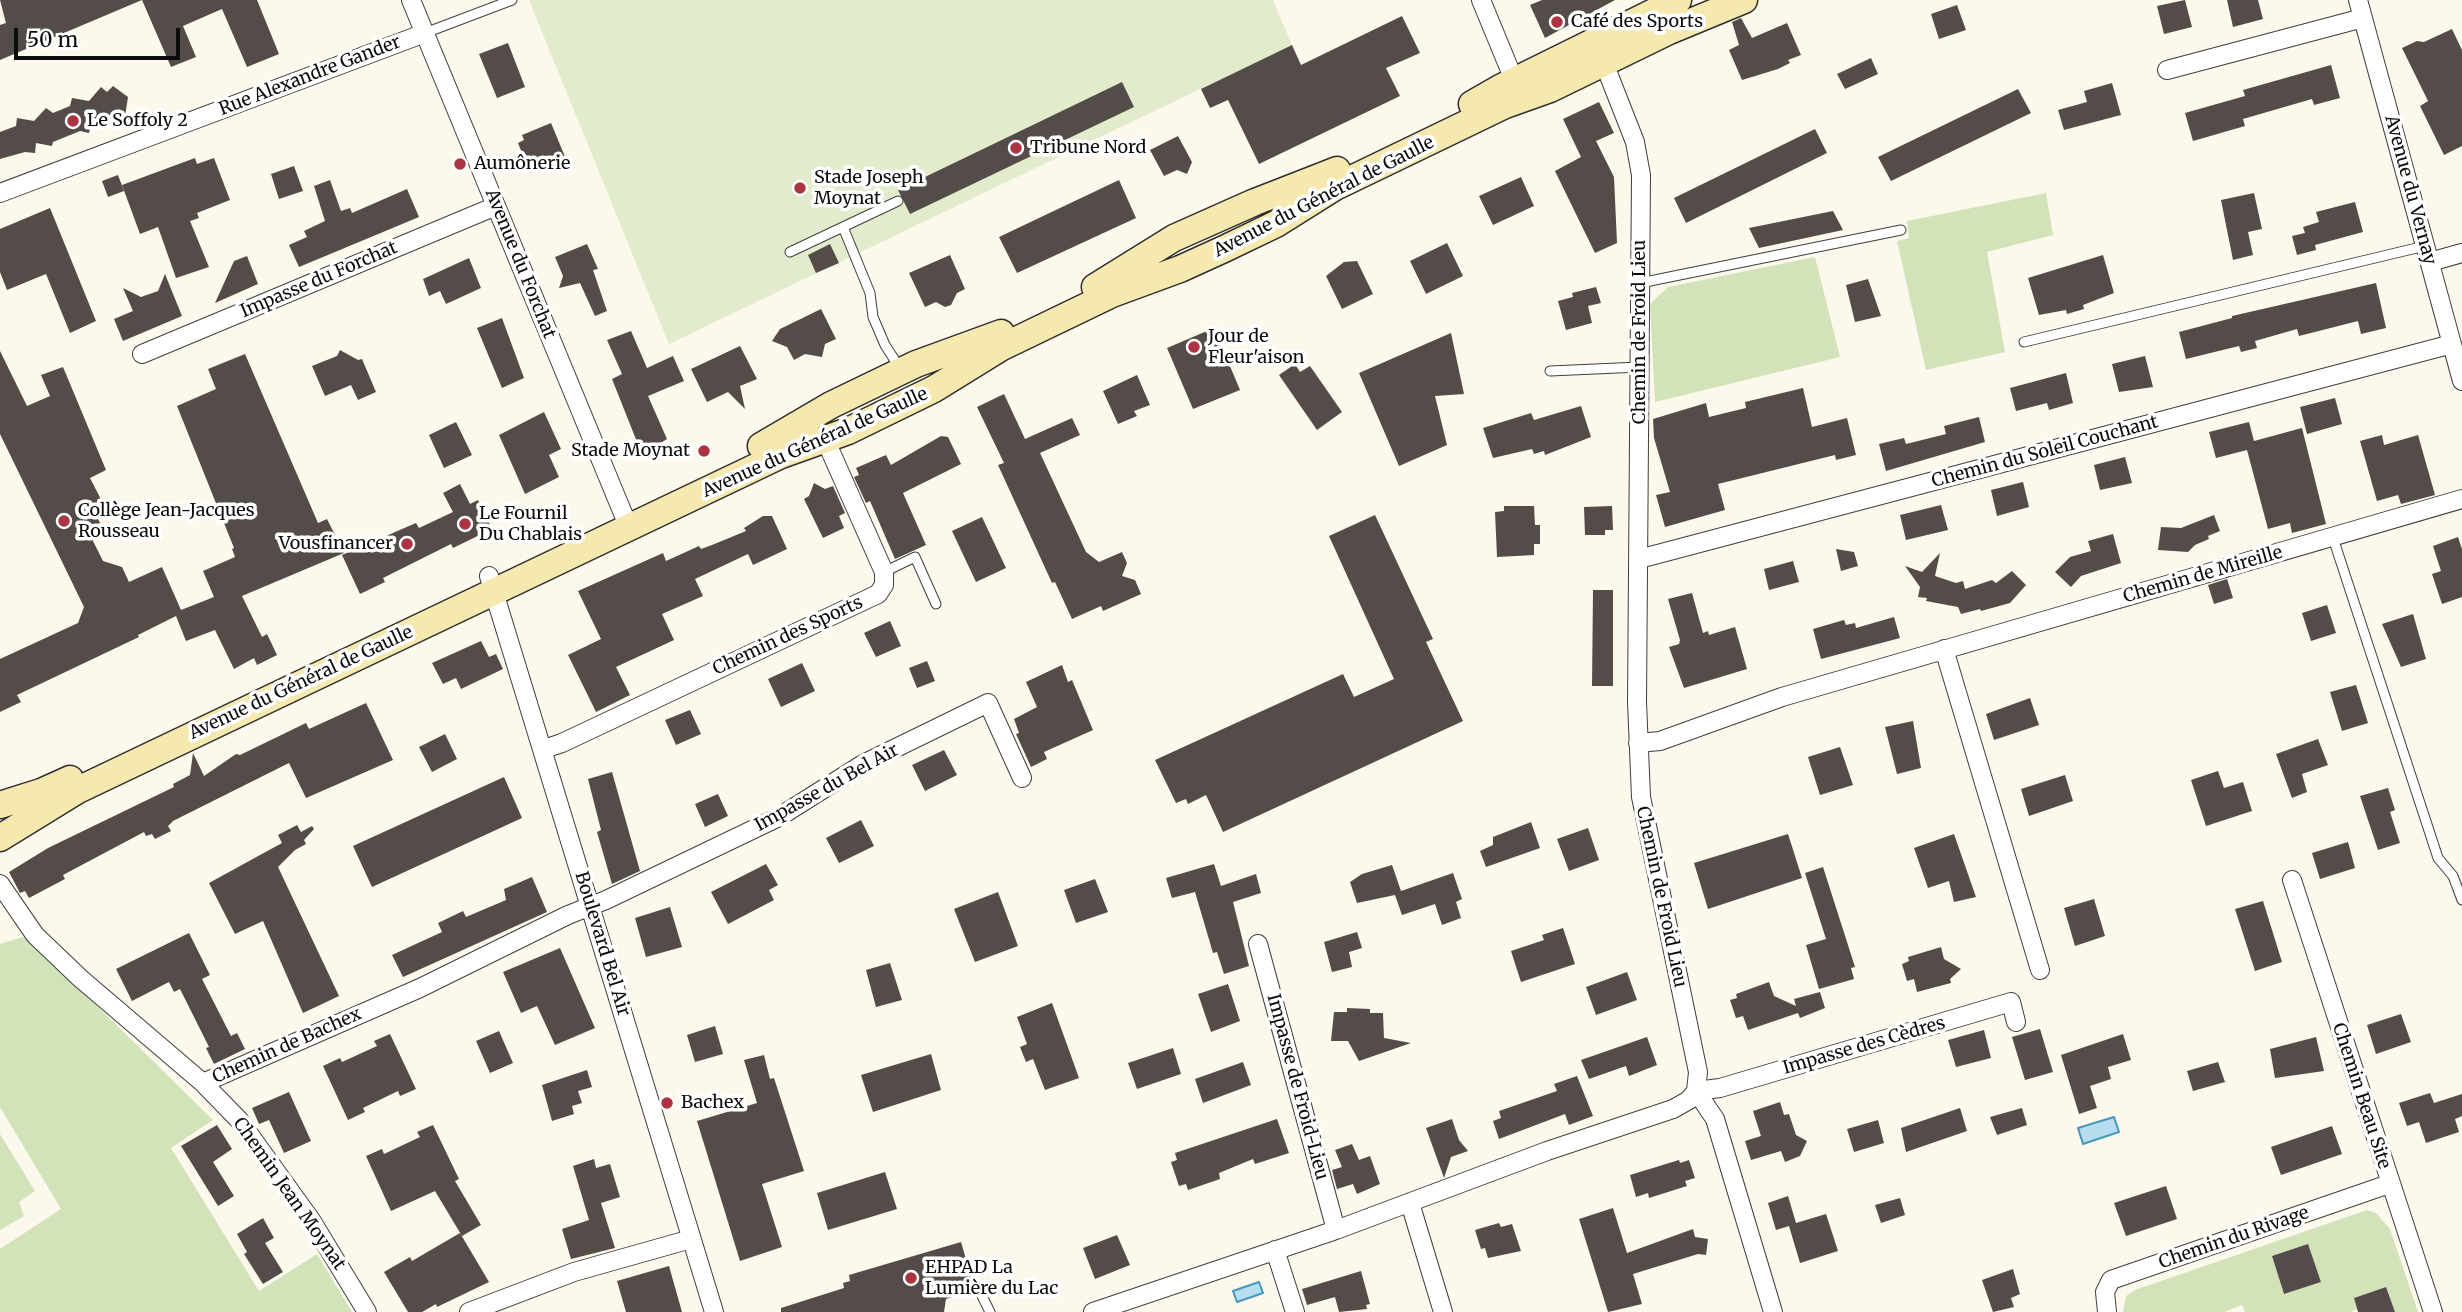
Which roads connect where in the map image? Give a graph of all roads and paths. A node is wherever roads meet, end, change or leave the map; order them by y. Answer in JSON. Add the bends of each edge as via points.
{"nodes":[{"id":1,"x":411,"y":0,"type":"edge"},
{"id":2,"x":512,"y":0,"type":"edge"},
{"id":3,"x":1481,"y":0,"type":"edge"},
{"id":4,"x":1678,"y":0,"type":"edge"},
{"id":5,"x":2358,"y":0,"type":"edge"},
{"id":6,"x":1736,"y":2,"type":"edge"},
{"id":7,"x":2363,"y":18,"type":"junction"},
{"id":8,"x":425,"y":33,"type":"junction"},
{"id":9,"x":1598,"y":52,"type":"junction"},
{"id":10,"x":2167,"y":70,"type":"dead end"},
{"id":11,"x":1514,"y":80,"type":"junction"},
{"id":12,"x":0,"y":193,"type":"edge"},
{"id":13,"x":898,"y":201,"type":"dead end"},
{"id":14,"x":496,"y":206,"type":"junction"},
{"id":15,"x":1234,"y":210,"type":"junction"},
{"id":16,"x":843,"y":228,"type":"junction"},
{"id":17,"x":1195,"y":229,"type":"junction"},
{"id":18,"x":1901,"y":230,"type":"dead end"},
{"id":19,"x":1248,"y":238,"type":"junction"},
{"id":20,"x":790,"y":252,"type":"dead end"},
{"id":21,"x":2462,"y":253,"type":"edge"},
{"id":22,"x":2428,"y":254,"type":"junction"},
{"id":23,"x":1209,"y":256,"type":"junction"},
{"id":24,"x":1640,"y":283,"type":"junction"},
{"id":25,"x":2024,"y":341,"type":"dead end"},
{"id":26,"x":2452,"y":344,"type":"junction"},
{"id":27,"x":142,"y":354,"type":"dead end"},
{"id":28,"x":1640,"y":367,"type":"junction"},
{"id":29,"x":1550,"y":371,"type":"dead end"},
{"id":30,"x":901,"y":372,"type":"junction"},
{"id":31,"x":2461,"y":374,"type":"edge"},
{"id":32,"x":859,"y":392,"type":"junction"},
{"id":33,"x":914,"y":398,"type":"junction"},
{"id":34,"x":872,"y":419,"type":"junction"},
{"id":35,"x":825,"y":439,"type":"junction"},
{"id":36,"x":2462,"y":499,"type":"edge"},
{"id":37,"x":626,"y":520,"type":"junction"},
{"id":38,"x":2333,"y":538,"type":"junction"},
{"id":39,"x":1639,"y":559,"type":"junction"},
{"id":40,"x":884,"y":572,"type":"junction"},
{"id":41,"x":492,"y":584,"type":"junction"},
{"id":42,"x":936,"y":604,"type":"dead end"},
{"id":43,"x":1944,"y":649,"type":"junction"},
{"id":44,"x":1638,"y":743,"type":"junction"},
{"id":45,"x":544,"y":748,"type":"junction"},
{"id":46,"x":1022,"y":778,"type":"dead end"},
{"id":47,"x":0,"y":805,"type":"edge"},
{"id":48,"x":0,"y":838,"type":"edge"},
{"id":49,"x":2292,"y":880,"type":"dead end"},
{"id":50,"x":0,"y":884,"type":"edge"},
{"id":51,"x":2462,"y":900,"type":"edge"},
{"id":52,"x":591,"y":906,"type":"junction"},
{"id":53,"x":1258,"y":944,"type":"dead end"},
{"id":54,"x":2040,"y":970,"type":"dead end"},
{"id":55,"x":2016,"y":1022,"type":"dead end"},
{"id":56,"x":203,"y":1083,"type":"junction"},
{"id":57,"x":1696,"y":1091,"type":"junction"},
{"id":58,"x":2389,"y":1185,"type":"junction"},
{"id":59,"x":1410,"y":1203,"type":"junction"},
{"id":60,"x":1336,"y":1230,"type":"junction"},
{"id":61,"x":691,"y":1239,"type":"junction"},
{"id":62,"x":1275,"y":1250,"type":"junction"},
{"id":63,"x":981,"y":1294,"type":"dead end"},
{"id":64,"x":367,"y":1312,"type":"edge"},
{"id":65,"x":468,"y":1312,"type":"edge"},
{"id":66,"x":714,"y":1312,"type":"edge"},
{"id":67,"x":990,"y":1312,"type":"edge"},
{"id":68,"x":1093,"y":1312,"type":"edge"},
{"id":69,"x":1295,"y":1312,"type":"edge"},
{"id":70,"x":1443,"y":1312,"type":"edge"},
{"id":71,"x":1773,"y":1312,"type":"edge"},
{"id":72,"x":2107,"y":1312,"type":"edge"},
{"id":73,"x":2432,"y":1312,"type":"edge"}],
"edges":[{"from":1,"to":8,"type":"street","name":"Avenue du Forchat"},
{"from":2,"to":8,"type":"lane"},
{"from":3,"to":11,"type":"street"},
{"from":4,"to":9,"type":"main road","name":"Avenue du Général de Gaulle"},
{"from":5,"to":7,"type":"street","name":"Avenue du Vernay"},
{"from":6,"to":9,"type":"main road","name":"Avenue du Général de Gaulle","via":[[1669,31]]},
{"from":7,"to":10,"type":"street"},
{"from":7,"to":22,"type":"street","name":"Avenue du Vernay"},
{"from":8,"to":12,"type":"street","name":"Rue Alexandre Gander"},
{"from":8,"to":14,"type":"street","name":"Avenue du Forchat"},
{"from":9,"to":11,"type":"main road","name":"Avenue du Général de Gaulle"},
{"from":9,"to":19,"type":"main road","name":"Avenue du Général de Gaulle","via":[[1550,89],[1505,105],[1335,187]]},
{"from":9,"to":24,"type":"street","name":"Chemin de Froid Lieu","via":[[1639,157]]},
{"from":11,"to":15,"type":"main road","name":"Avenue du Général de Gaulle","via":[[1345,168]]},
{"from":13,"to":16,"type":"lane"},
{"from":14,"to":27,"type":"street","name":"Impasse du Forchat"},
{"from":14,"to":37,"type":"street","name":"Avenue du Forchat"},
{"from":15,"to":17,"type":"main road","name":"Avenue du Général de Gaulle"},
{"from":15,"to":19,"type":"main road"},
{"from":16,"to":20,"type":"lane"},
{"from":16,"to":30,"type":"lane","via":[[870,293],[873,317]]},
{"from":17,"to":23,"type":"main road"},
{"from":17,"to":30,"type":"main road","name":"Avenue du Général de Gaulle","via":[[1093,288],[1001,333]]},
{"from":18,"to":24,"type":"lane"},
{"from":19,"to":23,"type":"main road","name":"Avenue du Général de Gaulle"},
{"from":21,"to":22,"type":"street"},
{"from":22,"to":25,"type":"lane"},
{"from":22,"to":26,"type":"street","name":"Avenue du Vernay"},
{"from":23,"to":33,"type":"main road","name":"Avenue du Général de Gaulle","via":[[1102,299],[993,352]]},
{"from":24,"to":28,"type":"street","name":"Chemin de Froid Lieu"},
{"from":26,"to":31,"type":"street","name":"Avenue du Vernay"},
{"from":26,"to":39,"type":"street","name":"Chemin du Soleil Couchant"},
{"from":28,"to":29,"type":"lane"},
{"from":28,"to":39,"type":"street","name":"Chemin de Froid Lieu"},
{"from":30,"to":32,"type":"main road","name":"Avenue du Général de Gaulle"},
{"from":30,"to":33,"type":"main road"},
{"from":32,"to":34,"type":"main road"},
{"from":32,"to":37,"type":"main road","name":"Avenue du Général de Gaulle"},
{"from":33,"to":34,"type":"main road","name":"Avenue du Général de Gaulle"},
{"from":34,"to":35,"type":"main road","name":"Avenue du Général de Gaulle"},
{"from":35,"to":37,"type":"main road","name":"Avenue du Général de Gaulle"},
{"from":35,"to":40,"type":"street"},
{"from":36,"to":38,"type":"street","name":"Chemin de Mireille"},
{"from":37,"to":41,"type":"main road","name":"Avenue du Général de Gaulle"},
{"from":38,"to":43,"type":"street","name":"Chemin de Mireille"},
{"from":38,"to":51,"type":"lane","via":[[2438,858],[2453,876]]},
{"from":39,"to":44,"type":"street","name":"Chemin de Froid Lieu"},
{"from":40,"to":42,"type":"lane","via":[[915,557]]},
{"from":40,"to":45,"type":"street","name":"Chemin des Sports","via":[[878,594]]},
{"from":41,"to":45,"type":"street","name":"Boulevard Bel Air"},
{"from":41,"to":47,"type":"main road","name":"Avenue du Général de Gaulle","via":[[49,789]]},
{"from":41,"to":48,"type":"main road","name":"Avenue du Général de Gaulle","via":[[78,790]]},
{"from":43,"to":44,"type":"street","name":"Chemin de Mireille","via":[[1782,697],[1660,741]]},
{"from":43,"to":54,"type":"street"},
{"from":44,"to":57,"type":"street","name":"Chemin de Froid Lieu","via":[[1645,830],[1698,1072]]},
{"from":45,"to":52,"type":"street","name":"Boulevard Bel Air"},
{"from":46,"to":52,"type":"street","name":"Impasse du Bel Air","via":[[988,704],[863,764],[779,817]]},
{"from":49,"to":58,"type":"street","name":"Chemin Beau Site"},
{"from":50,"to":56,"type":"street","name":"Chemin de Bachex","via":[[35,935]]},
{"from":52,"to":56,"type":"street","name":"Chemin de Bachex","via":[[420,988]]},
{"from":52,"to":61,"type":"street","name":"Boulevard Bel Air"},
{"from":53,"to":60,"type":"street","name":"Impasse de Froid-Lieu"},
{"from":55,"to":57,"type":"street","name":"Impasse des Cèdres","via":[[2011,1002],[1720,1088]]},
{"from":56,"to":64,"type":"street","name":"Chemin Jean Moynat","via":[[239,1120],[304,1210]]},
{"from":57,"to":59,"type":"street","via":[[1672,1109]]},
{"from":57,"to":71,"type":"street","via":[[1715,1119]]},
{"from":58,"to":72,"type":"street","name":"Chemin du Rivage","via":[[2111,1280],[2105,1292]]},
{"from":58,"to":73,"type":"street","name":"Chemin Beau Site"},
{"from":59,"to":60,"type":"street"},
{"from":59,"to":70,"type":"street"},
{"from":60,"to":62,"type":"street"},
{"from":61,"to":65,"type":"street","via":[[575,1272]]},
{"from":61,"to":66,"type":"street","name":"Boulevard Bel Air"},
{"from":62,"to":68,"type":"street"},
{"from":62,"to":69,"type":"street"},
{"from":63,"to":67,"type":"lane"}]}
